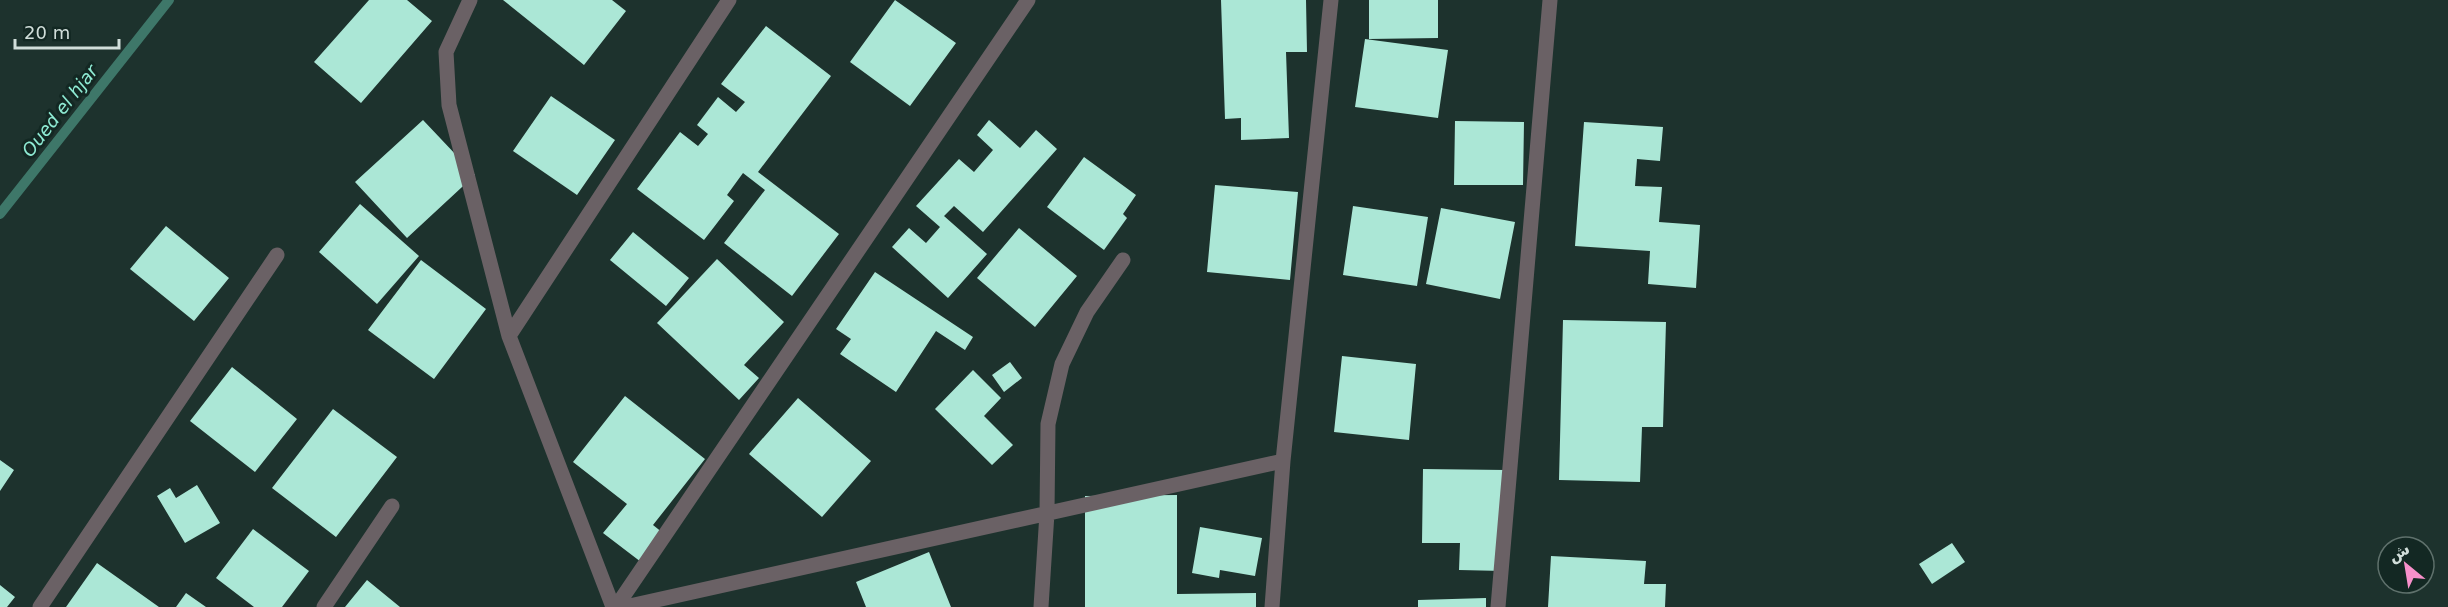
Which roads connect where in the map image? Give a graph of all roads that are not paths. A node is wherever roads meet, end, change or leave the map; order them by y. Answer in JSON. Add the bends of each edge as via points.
{"nodes":[{"id":1,"x":470,"y":0,"type":"edge"},
{"id":2,"x":729,"y":0,"type":"edge"},
{"id":3,"x":1028,"y":0,"type":"edge"},
{"id":4,"x":1331,"y":0,"type":"edge"},
{"id":5,"x":1550,"y":0,"type":"edge"},
{"id":6,"x":277,"y":255,"type":"dead end"},
{"id":7,"x":1123,"y":260,"type":"dead end"},
{"id":8,"x":509,"y":336,"type":"junction"},
{"id":9,"x":1283,"y":460,"type":"junction"},
{"id":10,"x":392,"y":506,"type":"dead end"},
{"id":11,"x":1047,"y":513,"type":"junction"},
{"id":12,"x":40,"y":607,"type":"edge"},
{"id":13,"x":324,"y":607,"type":"edge"},
{"id":14,"x":615,"y":607,"type":"edge"},
{"id":15,"x":625,"y":607,"type":"edge"},
{"id":16,"x":1041,"y":607,"type":"edge"},
{"id":17,"x":1272,"y":607,"type":"edge"},
{"id":18,"x":1498,"y":607,"type":"edge"}],
"edges":[{"from":1,"to":8,"type":"street","via":[[446,52],[449,105]]},
{"from":2,"to":8,"type":"street"},
{"from":3,"to":14,"type":"street"},
{"from":4,"to":9,"type":"street"},
{"from":5,"to":18,"type":"street"},
{"from":6,"to":12,"type":"street"},
{"from":7,"to":11,"type":"street","via":[[1087,312],[1062,364],[1048,424]]},
{"from":8,"to":14,"type":"street"},
{"from":9,"to":11,"type":"street"},
{"from":9,"to":17,"type":"street"},
{"from":10,"to":13,"type":"street"},
{"from":11,"to":15,"type":"street"},
{"from":11,"to":16,"type":"street"}]}
